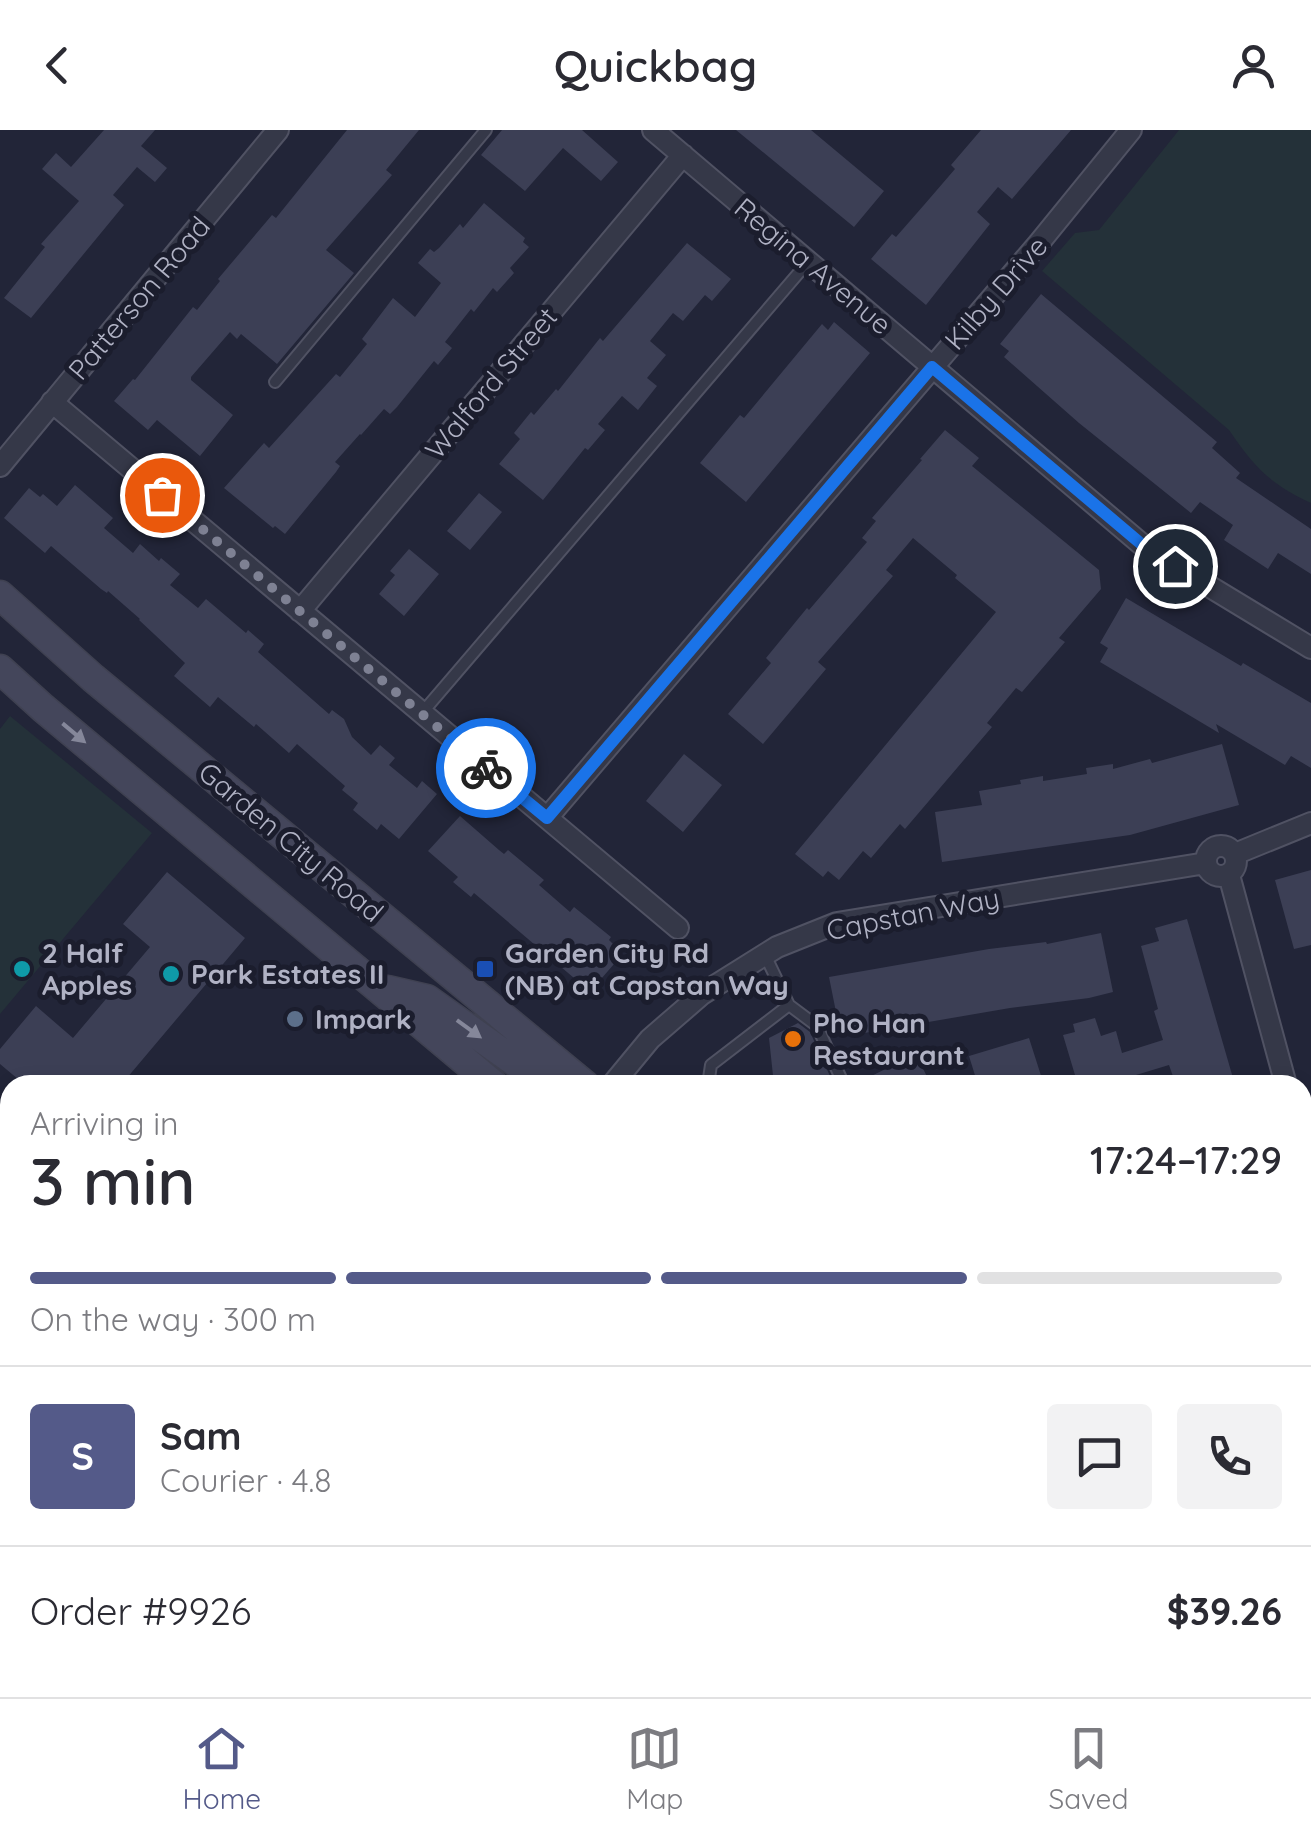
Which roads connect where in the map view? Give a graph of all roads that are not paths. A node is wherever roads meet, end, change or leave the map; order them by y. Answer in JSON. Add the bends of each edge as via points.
{"nodes":[{"id":1,"x":278,"y":130,"type":"edge"},
{"id":2,"x":486,"y":130,"type":"edge"},
{"id":3,"x":653,"y":130,"type":"edge"},
{"id":4,"x":1131,"y":130,"type":"edge"},
{"id":5,"x":683,"y":156,"type":"junction"},
{"id":6,"x":808,"y":262,"type":"junction"},
{"id":7,"x":932,"y":367,"type":"junction"},
{"id":8,"x":275,"y":382,"type":"dead end"},
{"id":9,"x":52,"y":402,"type":"junction"},
{"id":10,"x":0,"y":466,"type":"edge"},
{"id":11,"x":0,"y":595,"type":"edge"},
{"id":12,"x":300,"y":611,"type":"junction"},
{"id":13,"x":1311,"y":648,"type":"edge"},
{"id":14,"x":0,"y":669,"type":"edge"},
{"id":15,"x":422,"y":714,"type":"junction"},
{"id":16,"x":547,"y":818,"type":"junction"},
{"id":17,"x":1311,"y":823,"type":"edge"},
{"id":18,"x":1232,"y":865,"type":"junction"},
{"id":19,"x":678,"y":928,"type":"dead end"},
{"id":20,"x":764,"y":955,"type":"junction"},
{"id":21,"x":382,"y":989,"type":"junction"},
{"id":22,"x":789,"y":1006,"type":"junction"},
{"id":23,"x":482,"y":1075,"type":"edge"},
{"id":24,"x":534,"y":1075,"type":"edge"},
{"id":25,"x":573,"y":1075,"type":"edge"},
{"id":26,"x":620,"y":1075,"type":"edge"},
{"id":27,"x":710,"y":1075,"type":"edge"},
{"id":28,"x":839,"y":1075,"type":"edge"},
{"id":29,"x":1284,"y":1075,"type":"edge"}],
"edges":[{"from":1,"to":9,"type":"street","name":"Patterson Road"},
{"from":2,"to":8,"type":"lane"},
{"from":3,"to":5,"type":"street","name":"Regina Avenue"},
{"from":4,"to":7,"type":"street","name":"Kilby Drive"},
{"from":5,"to":6,"type":"street","name":"Regina Avenue"},
{"from":5,"to":12,"type":"street","name":"Walford Street"},
{"from":6,"to":7,"type":"street","name":"Regina Avenue"},
{"from":6,"to":15,"type":"lane"},
{"from":7,"to":13,"type":"street","name":"Regina Avenue","via":[[1146,548]]},
{"from":7,"to":16,"type":"street","name":"Kilby Drive"},
{"from":9,"to":10,"type":"street","name":"Patterson Road"},
{"from":9,"to":12,"type":"street"},
{"from":11,"to":25,"type":"main road","name":"Garden City Road"},
{"from":12,"to":15,"type":"street"},
{"from":14,"to":21,"type":"main road","name":"Garden City Road","one_way":true},
{"from":15,"to":16,"type":"street"},
{"from":16,"to":19,"type":"street"},
{"from":17,"to":18,"type":"street"},
{"from":18,"to":20,"type":"street","name":"Capstan Way","via":[[1217,876],[1206,863],[836,923]]},
{"from":18,"to":29,"type":"street"},
{"from":20,"to":22,"type":"lane"},
{"from":20,"to":26,"type":"street","name":"Capstan Way","via":[[674,1017]]},
{"from":21,"to":23,"type":"main road","name":"Garden City Road"},
{"from":21,"to":24,"type":"main road","one_way":true,"via":[[428,999]]},
{"from":22,"to":27,"type":"lane","via":[[711,1065]]},
{"from":22,"to":28,"type":"lane","via":[[817,1026]]}]}
